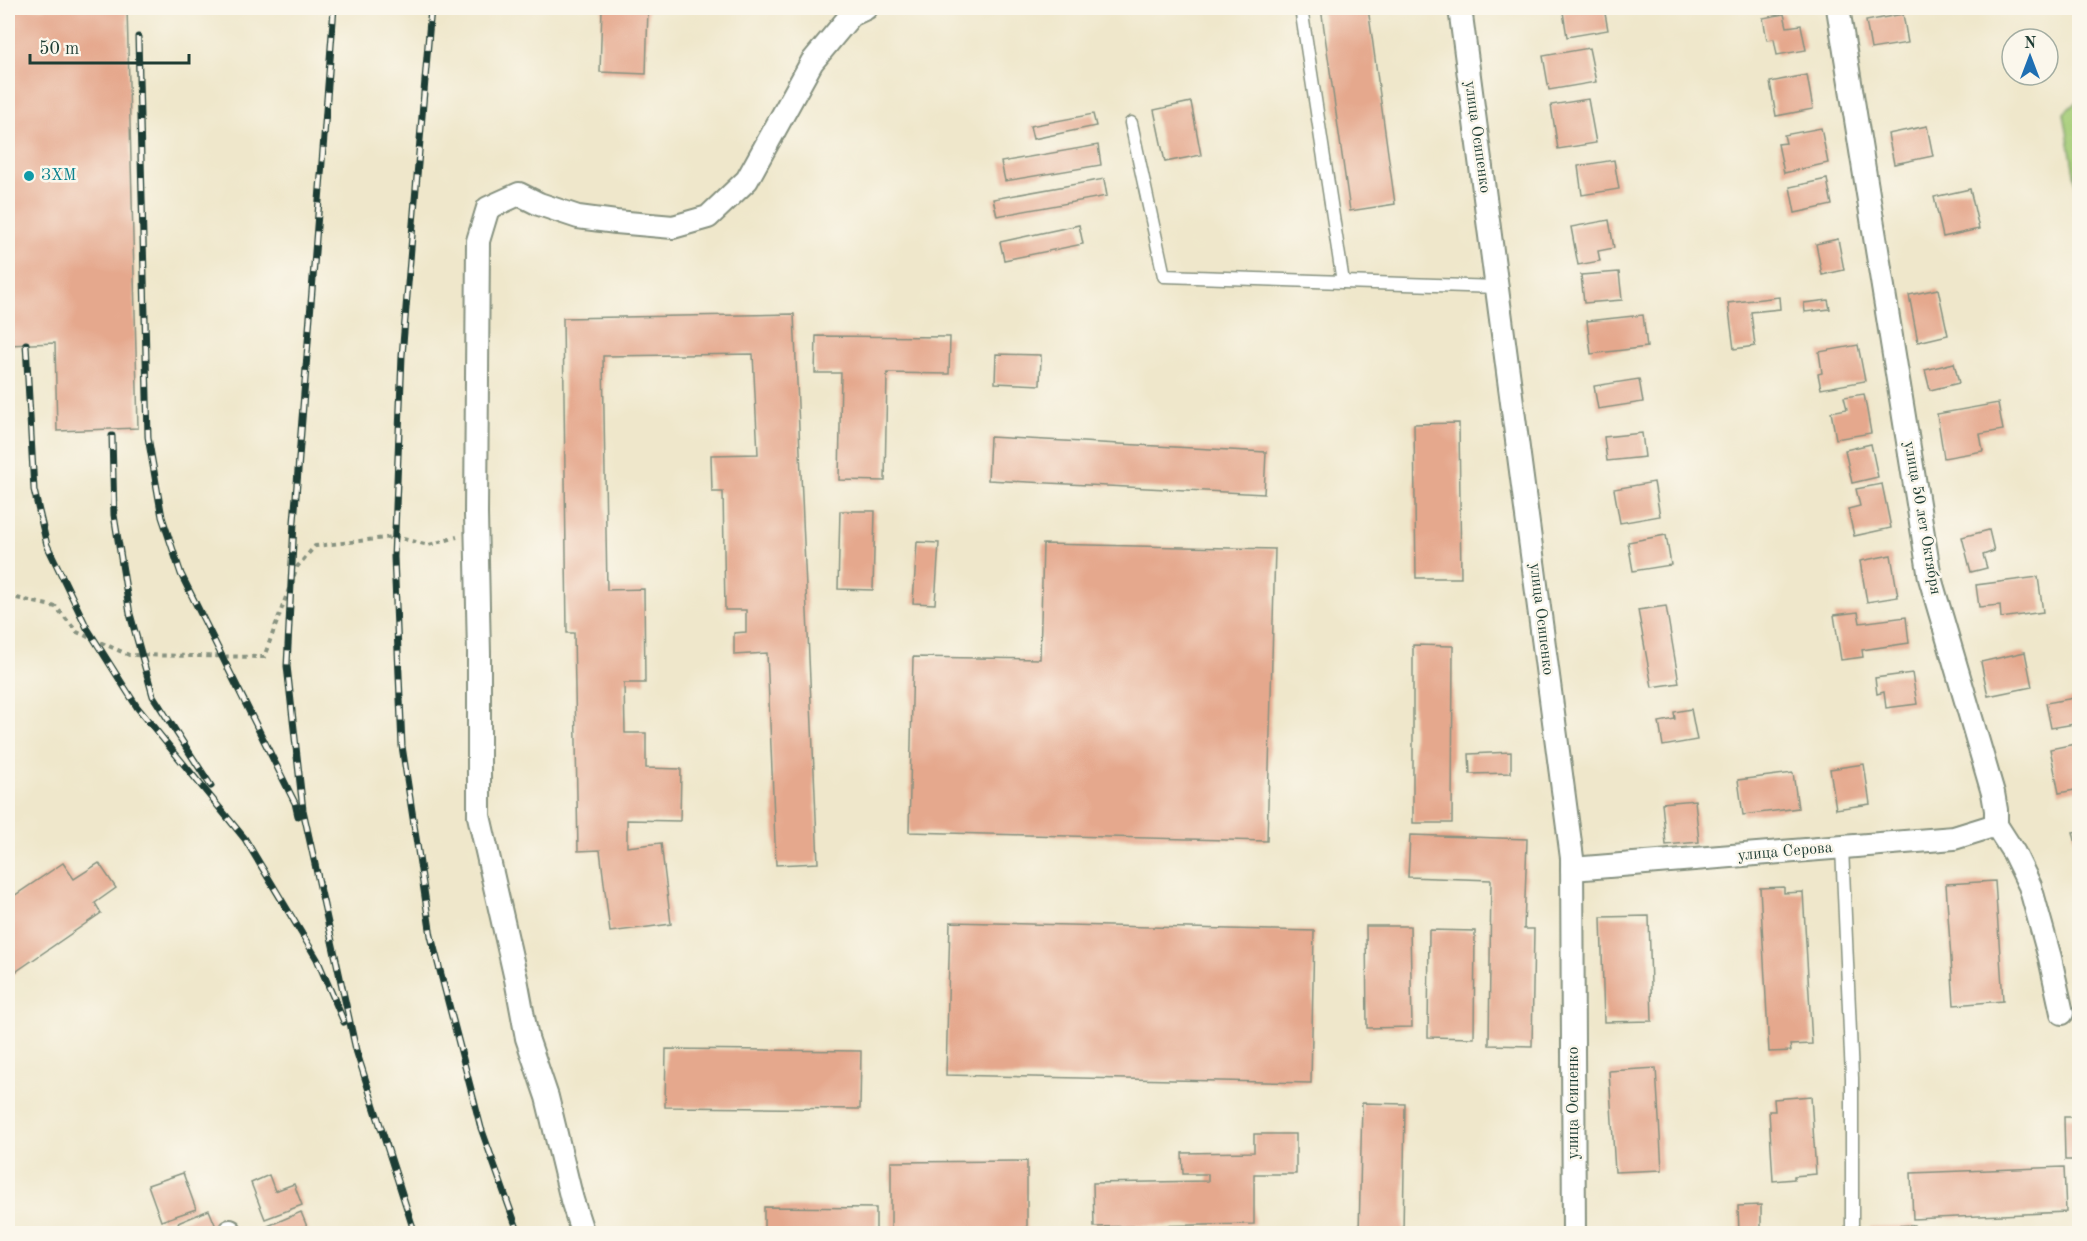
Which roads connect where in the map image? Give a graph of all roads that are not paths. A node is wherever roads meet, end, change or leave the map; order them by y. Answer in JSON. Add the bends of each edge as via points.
{"nodes":[{"id":1,"x":866,"y":8,"type":"edge"},
{"id":2,"x":1301,"y":8,"type":"edge"},
{"id":3,"x":1460,"y":8,"type":"edge"},
{"id":4,"x":1838,"y":8,"type":"edge"},
{"id":5,"x":1131,"y":123,"type":"dead end"},
{"id":6,"x":1343,"y":282,"type":"junction"},
{"id":7,"x":1497,"y":287,"type":"junction"},
{"id":8,"x":1996,"y":825,"type":"junction"},
{"id":9,"x":1842,"y":847,"type":"junction"},
{"id":10,"x":1572,"y":868,"type":"junction"},
{"id":11,"x":2062,"y":1013,"type":"dead end"},
{"id":12,"x":583,"y":1233,"type":"edge"},
{"id":13,"x":1574,"y":1233,"type":"edge"},
{"id":14,"x":1852,"y":1233,"type":"edge"}],
"edges":[{"from":1,"to":12,"type":"street","via":[[851,15],[812,63],[747,180],[708,217],[673,226],[616,222],[578,217],[519,194],[488,208],[478,241],[479,816],[527,1038]]},
{"from":2,"to":6,"type":"lane"},
{"from":3,"to":7,"type":"street","name":"улица Осипенко"},
{"from":4,"to":8,"type":"street","name":"улица 50 лет Октября","via":[[1930,578],[1993,793]]},
{"from":5,"to":6,"type":"lane","via":[[1164,276]]},
{"from":6,"to":7,"type":"lane"},
{"from":7,"to":10,"type":"street","name":"улица Осипенко"},
{"from":8,"to":9,"type":"street","name":"улица Серова","via":[[1954,838]]},
{"from":8,"to":11,"type":"street","name":"улица 50 лет Октября","via":[[2030,886]]},
{"from":9,"to":10,"type":"street","name":"улица Серова"},
{"from":9,"to":14,"type":"lane","via":[[1852,1078]]},
{"from":10,"to":13,"type":"street","name":"улица Осипенко"}]}
